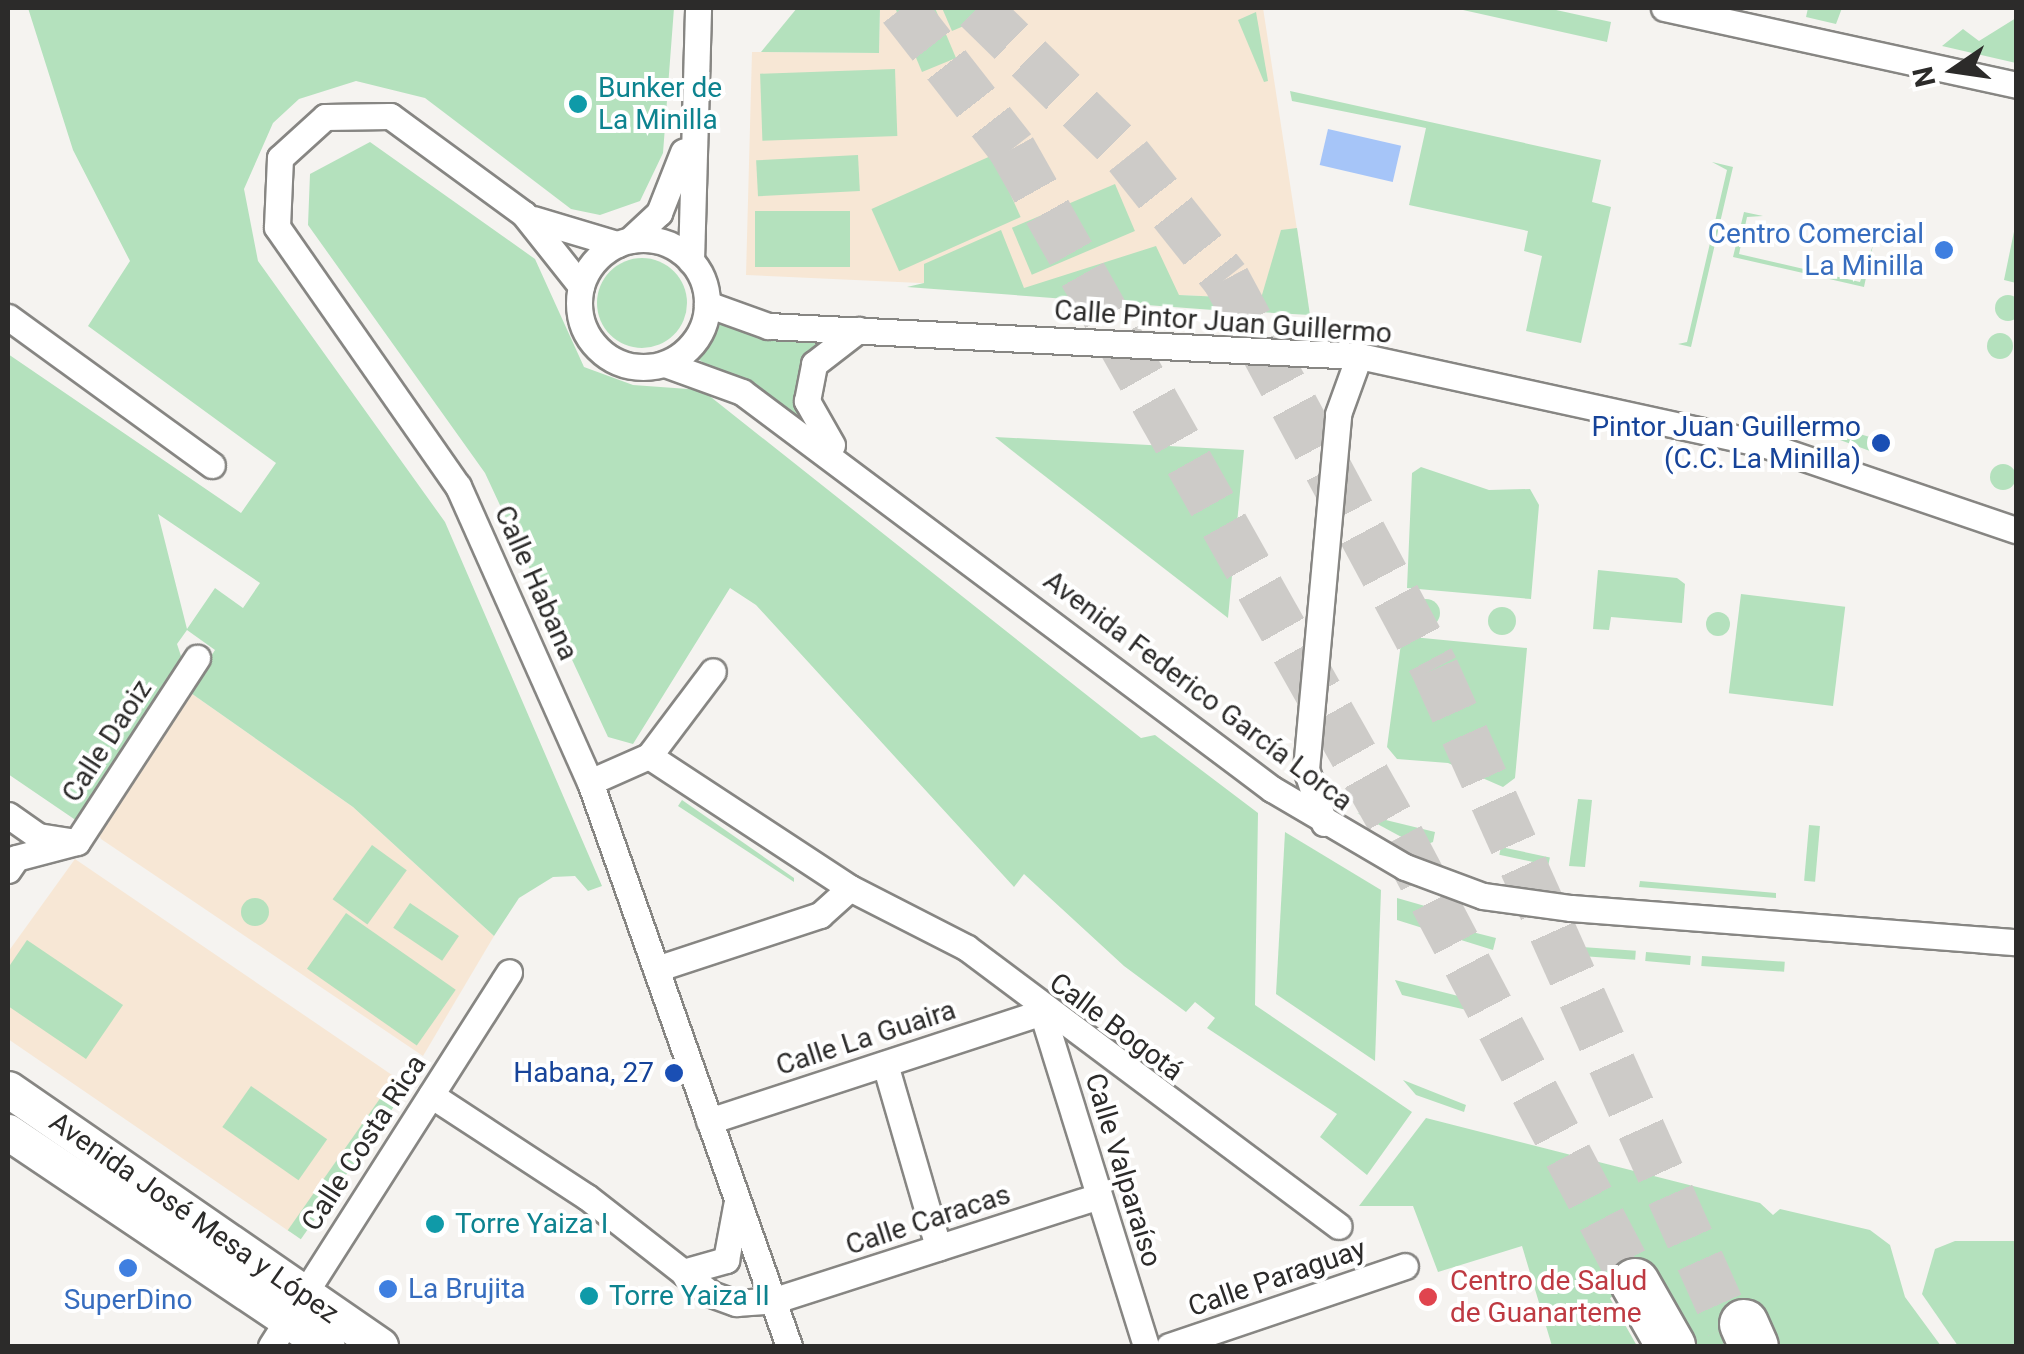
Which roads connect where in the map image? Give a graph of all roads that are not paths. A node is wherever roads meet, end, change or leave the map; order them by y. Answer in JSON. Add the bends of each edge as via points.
{"nodes":[{"id":1,"x":698,"y":8,"type":"edge"},
{"id":2,"x":1664,"y":8,"type":"edge"},
{"id":3,"x":1779,"y":20,"type":"edge"},
{"id":4,"x":2016,"y":85,"type":"edge"},
{"id":5,"x":689,"y":133,"type":"junction"},
{"id":6,"x":524,"y":214,"type":"junction"},
{"id":7,"x":624,"y":242,"type":"junction"},
{"id":8,"x":691,"y":261,"type":"junction"},
{"id":9,"x":581,"y":286,"type":"junction"},
{"id":10,"x":707,"y":304,"type":"junction"},
{"id":11,"x":8,"y":317,"type":"edge"},
{"id":12,"x":858,"y":330,"type":"junction"},
{"id":13,"x":1359,"y":356,"type":"junction"},
{"id":14,"x":665,"y":364,"type":"junction"},
{"id":15,"x":212,"y":465,"type":"dead end"},
{"id":16,"x":899,"y":503,"type":"junction"},
{"id":17,"x":2016,"y":530,"type":"edge"},
{"id":18,"x":197,"y":658,"type":"dead end"},
{"id":19,"x":713,"y":672,"type":"dead end"},
{"id":20,"x":649,"y":756,"type":"junction"},
{"id":21,"x":590,"y":782,"type":"junction"},
{"id":22,"x":8,"y":815,"type":"edge"},
{"id":23,"x":1324,"y":824,"type":"junction"},
{"id":24,"x":77,"y":842,"type":"junction"},
{"id":25,"x":8,"y":870,"type":"edge"},
{"id":26,"x":850,"y":888,"type":"junction"},
{"id":27,"x":2016,"y":942,"type":"edge"},
{"id":28,"x":656,"y":969,"type":"junction"},
{"id":29,"x":509,"y":972,"type":"dead end"},
{"id":30,"x":1042,"y":1012,"type":"junction"},
{"id":31,"x":885,"y":1064,"type":"junction"},
{"id":32,"x":8,"y":1089,"type":"edge"},
{"id":33,"x":431,"y":1096,"type":"junction"},
{"id":34,"x":709,"y":1121,"type":"junction"},
{"id":35,"x":8,"y":1132,"type":"edge"},
{"id":36,"x":1099,"y":1196,"type":"junction"},
{"id":37,"x":736,"y":1200,"type":"junction"},
{"id":38,"x":1339,"y":1226,"type":"dead end"},
{"id":39,"x":938,"y":1248,"type":"junction"},
{"id":40,"x":1405,"y":1266,"type":"dead end"},
{"id":41,"x":682,"y":1272,"type":"junction"},
{"id":42,"x":775,"y":1300,"type":"junction"},
{"id":43,"x":287,"y":1321,"type":"edge"},
{"id":44,"x":327,"y":1346,"type":"edge"},
{"id":45,"x":380,"y":1346,"type":"edge"},
{"id":46,"x":789,"y":1346,"type":"edge"},
{"id":47,"x":1146,"y":1346,"type":"edge"},
{"id":48,"x":1169,"y":1346,"type":"edge"},
{"id":49,"x":1648,"y":1346,"type":"edge"},
{"id":50,"x":1671,"y":1346,"type":"edge"}],
"edges":[{"from":1,"to":5,"type":"street"},
{"from":2,"to":3,"type":"street"},
{"from":3,"to":4,"type":"street"},
{"from":5,"to":7,"type":"street","via":[[660,213]]},
{"from":5,"to":8,"type":"street"},
{"from":6,"to":7,"type":"street","name":"Calle Habana"},
{"from":6,"to":9,"type":"street","name":"Calle Habana"},
{"from":6,"to":21,"type":"street","name":"Calle Habana","via":[[420,132],[366,112],[305,127],[280,158],[272,187],[277,227],[296,262],[485,537]]},
{"from":7,"to":8,"type":"street","via":[[652,239]]},
{"from":7,"to":9,"type":"street"},
{"from":8,"to":10,"type":"street"},
{"from":9,"to":14,"type":"street","via":[[583,326],[607,357]]},
{"from":10,"to":12,"type":"street","name":"Calle Pintor Juan Guillermo","via":[[768,326]]},
{"from":10,"to":14,"type":"street","via":[[695,340]]},
{"from":11,"to":15,"type":"street"},
{"from":12,"to":13,"type":"street","name":"Calle Pintor Juan Guillermo"},
{"from":12,"to":16,"type":"street","name":"Avenida Federico García Lorca","via":[[814,364],[807,401],[817,432]]},
{"from":13,"to":17,"type":"street","name":"Calle Pintor Juan Guillermo","via":[[1762,444]]},
{"from":13,"to":23,"type":"street","via":[[1338,414],[1306,769]]},
{"from":14,"to":16,"type":"street","name":"Avenida Federico García Lorca","via":[[742,392]]},
{"from":16,"to":23,"type":"street","name":"Avenida Federico García Lorca"},
{"from":18,"to":24,"type":"street","name":"Calle Daoiz"},
{"from":19,"to":20,"type":"street"},
{"from":20,"to":21,"type":"street"},
{"from":20,"to":26,"type":"street","name":"Calle Bogotá"},
{"from":21,"to":28,"type":"street","name":"Calle Habana"},
{"from":22,"to":24,"type":"street","via":[[38,836]]},
{"from":23,"to":27,"type":"street","name":"Avenida Federico García Lorca","via":[[1483,896]]},
{"from":24,"to":25,"type":"street","name":"Calle Daoiz","via":[[16,858]]},
{"from":26,"to":28,"type":"street","via":[[820,915]]},
{"from":26,"to":30,"type":"street","name":"Calle Bogotá","via":[[967,948]]},
{"from":28,"to":34,"type":"street","name":"Calle Habana"},
{"from":29,"to":33,"type":"street","name":"Calle Costa Rica"},
{"from":30,"to":31,"type":"street","name":"Calle La Guaira"},
{"from":30,"to":36,"type":"street","name":"Calle Valparaíso"},
{"from":30,"to":38,"type":"street","name":"Calle Bogotá"},
{"from":31,"to":34,"type":"street","name":"Calle La Guaira"},
{"from":31,"to":39,"type":"street"},
{"from":32,"to":43,"type":"street","name":"Avenida José Mesa y López"},
{"from":33,"to":41,"type":"street"},
{"from":33,"to":43,"type":"street","name":"Calle Costa Rica"},
{"from":34,"to":37,"type":"street","name":"Calle Habana"},
{"from":35,"to":43,"type":"street","name":"Avenida José Mesa y López"},
{"from":36,"to":39,"type":"street","name":"Calle Caracas"},
{"from":36,"to":47,"type":"street","name":"Calle Valparaíso"},
{"from":37,"to":41,"type":"street","via":[[726,1260]]},
{"from":37,"to":42,"type":"street","name":"Calle Habana"},
{"from":39,"to":42,"type":"street","name":"Calle Caracas"},
{"from":40,"to":48,"type":"street","name":"Calle Paraguay"},
{"from":41,"to":42,"type":"street","via":[[736,1303]]},
{"from":42,"to":46,"type":"street","name":"Calle Habana"},
{"from":43,"to":44,"type":"street","name":"Avenida José Mesa y López"},
{"from":43,"to":45,"type":"street","name":"Avenida José Mesa y López"},
{"from":49,"to":50,"type":"highway","via":[[1627,1288]]}]}
